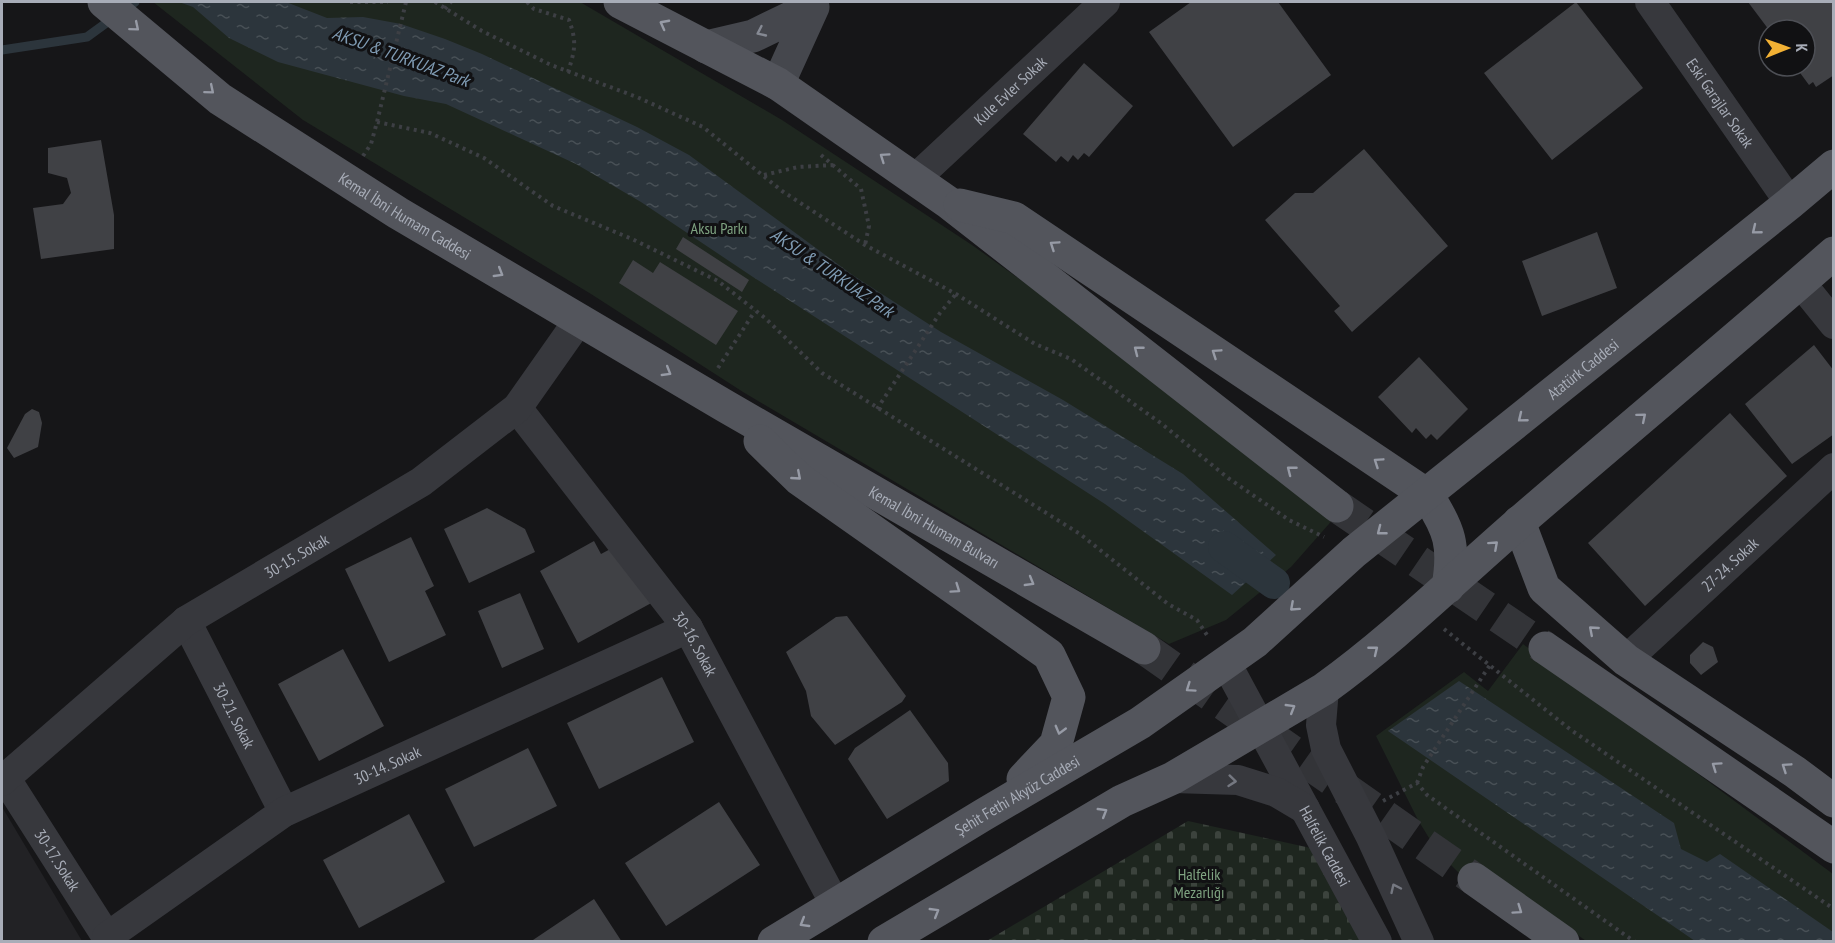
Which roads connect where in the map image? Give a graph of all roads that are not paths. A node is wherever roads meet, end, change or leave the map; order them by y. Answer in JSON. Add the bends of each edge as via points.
{"nodes":[{"id":1,"x":104,"y":2,"type":"edge"},
{"id":2,"x":620,"y":2,"type":"edge"},
{"id":3,"x":1105,"y":2,"type":"edge"},
{"id":4,"x":1650,"y":2,"type":"edge"},
{"id":5,"x":815,"y":4,"type":"edge"},
{"id":6,"x":706,"y":47,"type":"junction"},
{"id":7,"x":778,"y":84,"type":"junction"},
{"id":8,"x":1833,"y":166,"type":"edge"},
{"id":9,"x":915,"y":179,"type":"junction"},
{"id":10,"x":950,"y":203,"type":"junction"},
{"id":11,"x":1790,"y":203,"type":"junction"},
{"id":12,"x":1833,"y":253,"type":"edge"},
{"id":13,"x":1800,"y":282,"type":"junction"},
{"id":14,"x":579,"y":320,"type":"junction"},
{"id":15,"x":1833,"y":324,"type":"edge"},
{"id":16,"x":713,"y":400,"type":"junction"},
{"id":17,"x":517,"y":408,"type":"junction"},
{"id":18,"x":1833,"y":468,"type":"edge"},
{"id":19,"x":1427,"y":495,"type":"junction"},
{"id":20,"x":1338,"y":506,"type":"tunnel mouth"},
{"id":21,"x":1519,"y":522,"type":"junction"},
{"id":22,"x":1448,"y":587,"type":"junction"},
{"id":23,"x":186,"y":621,"type":"junction"},
{"id":24,"x":688,"y":628,"type":"junction"},
{"id":25,"x":1255,"y":642,"type":"joint"},
{"id":26,"x":1144,"y":648,"type":"tunnel mouth"},
{"id":27,"x":1545,"y":648,"type":"tunnel mouth"},
{"id":28,"x":1626,"y":660,"type":"junction"},
{"id":29,"x":1226,"y":663,"type":"junction"},
{"id":30,"x":1334,"y":682,"type":"junction"},
{"id":31,"x":1261,"y":726,"type":"junction"},
{"id":32,"x":1173,"y":778,"type":"junction"},
{"id":33,"x":4,"y":780,"type":"edge"},
{"id":34,"x":1833,"y":801,"type":"edge"},
{"id":35,"x":998,"y":806,"type":"junction"},
{"id":36,"x":1305,"y":809,"type":"junction"},
{"id":37,"x":284,"y":812,"type":"junction"},
{"id":38,"x":1833,"y":847,"type":"edge"},
{"id":39,"x":1474,"y":879,"type":"tunnel mouth"},
{"id":40,"x":836,"y":904,"type":"junction"},
{"id":41,"x":108,"y":939,"type":"edge"},
{"id":42,"x":774,"y":942,"type":"edge"},
{"id":43,"x":884,"y":942,"type":"edge"},
{"id":44,"x":1377,"y":942,"type":"edge"},
{"id":45,"x":1419,"y":942,"type":"edge"},
{"id":46,"x":1563,"y":942,"type":"edge"}],
"edges":[{"from":1,"to":14,"type":"main road","name":"Kemal İbni Humam Caddesi","one_way":true,"via":[[220,99],[398,213]]},
{"from":6,"to":2,"type":"main road","one_way":true},
{"from":3,"to":9,"type":"street","name":"Kule Evler Sokak"},
{"from":4,"to":11,"type":"street","name":"Eski Garajlar Sokak"},
{"from":5,"to":6,"type":"street","one_way":true,"via":[[753,36]]},
{"from":5,"to":7,"type":"street"},
{"from":6,"to":7,"type":"main road"},
{"from":9,"to":7,"type":"main road","one_way":true},
{"from":8,"to":11,"type":"main road","name":"Atatürk Caddesi"},
{"from":9,"to":10,"type":"main road"},
{"from":19,"to":10,"type":"main road","one_way":true,"via":[[1014,218]]},
{"from":20,"to":10,"type":"main road","one_way":true},
{"from":11,"to":19,"type":"main road","name":"Atatürk Caddesi","one_way":true},
{"from":12,"to":13,"type":"main road"},
{"from":13,"to":15,"type":"street"},
{"from":21,"to":13,"type":"main road","one_way":true},
{"from":14,"to":16,"type":"main road","name":"Kemal İbni Humam Caddesi","one_way":true},
{"from":14,"to":17,"type":"street","name":"30-15. Sokak"},
{"from":16,"to":26,"type":"main road","name":"Kemal İbni Humam Bulvarı","one_way":true},
{"from":16,"to":35,"type":"main road","one_way":true,"via":[[799,479],[1049,655],[1069,697],[1056,744]]},
{"from":17,"to":23,"type":"street","name":"30-15. Sokak","via":[[421,482]]},
{"from":17,"to":24,"type":"street","name":"30-16. Sokak"},
{"from":18,"to":28,"type":"street","name":"27-24. Sokak"},
{"from":19,"to":22,"type":"main road","via":[[1451,545]]},
{"from":19,"to":25,"type":"main road","name":"Atatürk Caddesi","one_way":true,"via":[[1344,561]]},
{"from":22,"to":21,"type":"main road","one_way":true},
{"from":28,"to":21,"type":"main road","one_way":true,"via":[[1544,588]]},
{"from":30,"to":22,"type":"main road","one_way":true},
{"from":23,"to":33,"type":"street","name":"30-15. Sokak"},
{"from":23,"to":37,"type":"street","name":"30-21. Sokak"},
{"from":24,"to":37,"type":"street","name":"30-14. Sokak"},
{"from":24,"to":40,"type":"street","name":"30-16. Sokak"},
{"from":25,"to":29,"type":"main road","name":"Şehit Fethi Akyüz Caddesi"},
{"from":38,"to":27,"type":"main road","one_way":true},
{"from":34,"to":28,"type":"main road","one_way":true},
{"from":29,"to":31,"type":"street"},
{"from":29,"to":35,"type":"main road","name":"Şehit Fethi Akyüz Caddesi","one_way":true,"via":[[1140,723]]},
{"from":31,"to":30,"type":"main road","one_way":true},
{"from":45,"to":30,"type":"street","one_way":true,"via":[[1326,749],[1321,725]]},
{"from":31,"to":32,"type":"main road"},
{"from":31,"to":36,"type":"street"},
{"from":32,"to":36,"type":"street","name":"Halfelik Caddesi","one_way":true,"via":[[1238,780],[1276,792]]},
{"from":43,"to":32,"type":"main road","one_way":true,"via":[[1122,801]]},
{"from":33,"to":41,"type":"street","name":"30-17. Sokak"},
{"from":35,"to":40,"type":"main road","name":"Şehit Fethi Akyüz Caddesi"},
{"from":36,"to":44,"type":"street","name":"Halfelik Caddesi"},
{"from":37,"to":41,"type":"street","name":"30-14. Sokak"},
{"from":39,"to":46,"type":"main road","one_way":true},
{"from":40,"to":42,"type":"main road","name":"Şehit Fethi Akyüz Caddesi","one_way":true}]}
